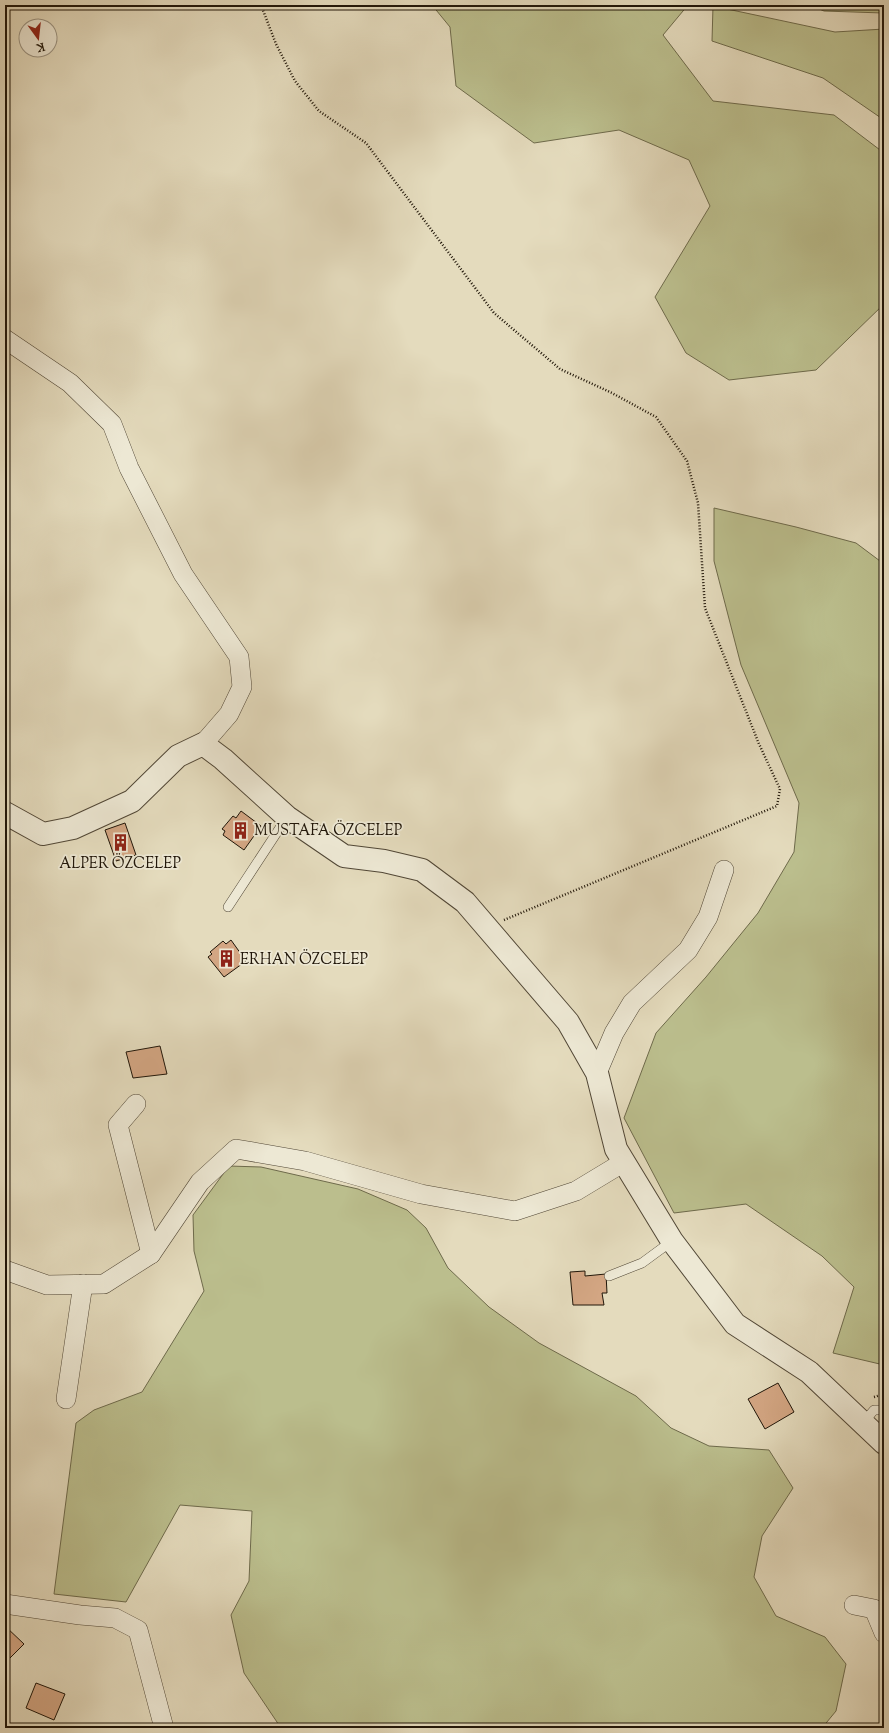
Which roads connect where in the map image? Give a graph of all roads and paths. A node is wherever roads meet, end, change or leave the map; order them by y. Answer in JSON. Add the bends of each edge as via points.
{"nodes":[{"id":1,"x":261,"y":5,"type":"edge"},
{"id":2,"x":5,"y":339,"type":"edge"},
{"id":3,"x":203,"y":744,"type":"junction"},
{"id":4,"x":5,"y":813,"type":"edge"},
{"id":5,"x":287,"y":817,"type":"junction"},
{"id":6,"x":14,"y":824,"type":"edge"},
{"id":7,"x":724,"y":870,"type":"dead end"},
{"id":8,"x":228,"y":906,"type":"dead end"},
{"id":9,"x":487,"y":927,"type":"junction"},
{"id":10,"x":597,"y":1073,"type":"junction"},
{"id":11,"x":136,"y":1104,"type":"dead end"},
{"id":12,"x":624,"y":1162,"type":"junction"},
{"id":13,"x":672,"y":1241,"type":"junction"},
{"id":14,"x":150,"y":1254,"type":"junction"},
{"id":15,"x":5,"y":1270,"type":"edge"},
{"id":16,"x":609,"y":1276,"type":"dead end"},
{"id":17,"x":83,"y":1284,"type":"junction"},
{"id":18,"x":66,"y":1399,"type":"dead end"},
{"id":19,"x":884,"y":1410,"type":"edge"},
{"id":20,"x":863,"y":1423,"type":"junction"},
{"id":21,"x":884,"y":1443,"type":"edge"},
{"id":22,"x":5,"y":1604,"type":"edge"},
{"id":23,"x":854,"y":1605,"type":"dead end"},
{"id":24,"x":884,"y":1633,"type":"edge"},
{"id":25,"x":164,"y":1728,"type":"edge"}],
"edges":[{"from":1,"to":9,"type":"path","via":[[276,44],[295,81],[319,111],[366,143],[494,313],[560,369],[656,417],[687,461],[698,503],[705,608],[759,744],[780,788],[777,806]]},
{"from":2,"to":3,"type":"street","via":[[70,383],[112,424],[129,468],[183,574],[239,657],[242,686],[230,714]]},
{"from":3,"to":5,"type":"street"},
{"from":3,"to":6,"type":"street","via":[[178,756],[132,801],[73,828],[43,834]]},
{"from":4,"to":6,"type":"street"},
{"from":5,"to":8,"type":"lane"},
{"from":5,"to":9,"type":"street","via":[[344,856],[384,861],[422,870],[465,902]]},
{"from":7,"to":10,"type":"street","via":[[708,916],[688,950],[632,1003],[614,1034]]},
{"from":9,"to":10,"type":"street","via":[[568,1022]]},
{"from":10,"to":12,"type":"street","via":[[616,1149]]},
{"from":11,"to":14,"type":"street","via":[[118,1125]]},
{"from":12,"to":13,"type":"street"},
{"from":12,"to":14,"type":"street","via":[[576,1191],[515,1211],[420,1194],[305,1161],[236,1149],[200,1182]]},
{"from":13,"to":16,"type":"lane","via":[[642,1263]]},
{"from":13,"to":20,"type":"street","via":[[735,1324],[810,1372]]},
{"from":14,"to":17,"type":"street","via":[[104,1284]]},
{"from":15,"to":17,"type":"street","via":[[47,1285]]},
{"from":17,"to":18,"type":"street"},
{"from":19,"to":20,"type":"lane","via":[[874,1410]]},
{"from":20,"to":21,"type":"street"},
{"from":22,"to":25,"type":"street","via":[[115,1618],[138,1630]]},
{"from":23,"to":24,"type":"street","via":[[874,1609]]}]}
